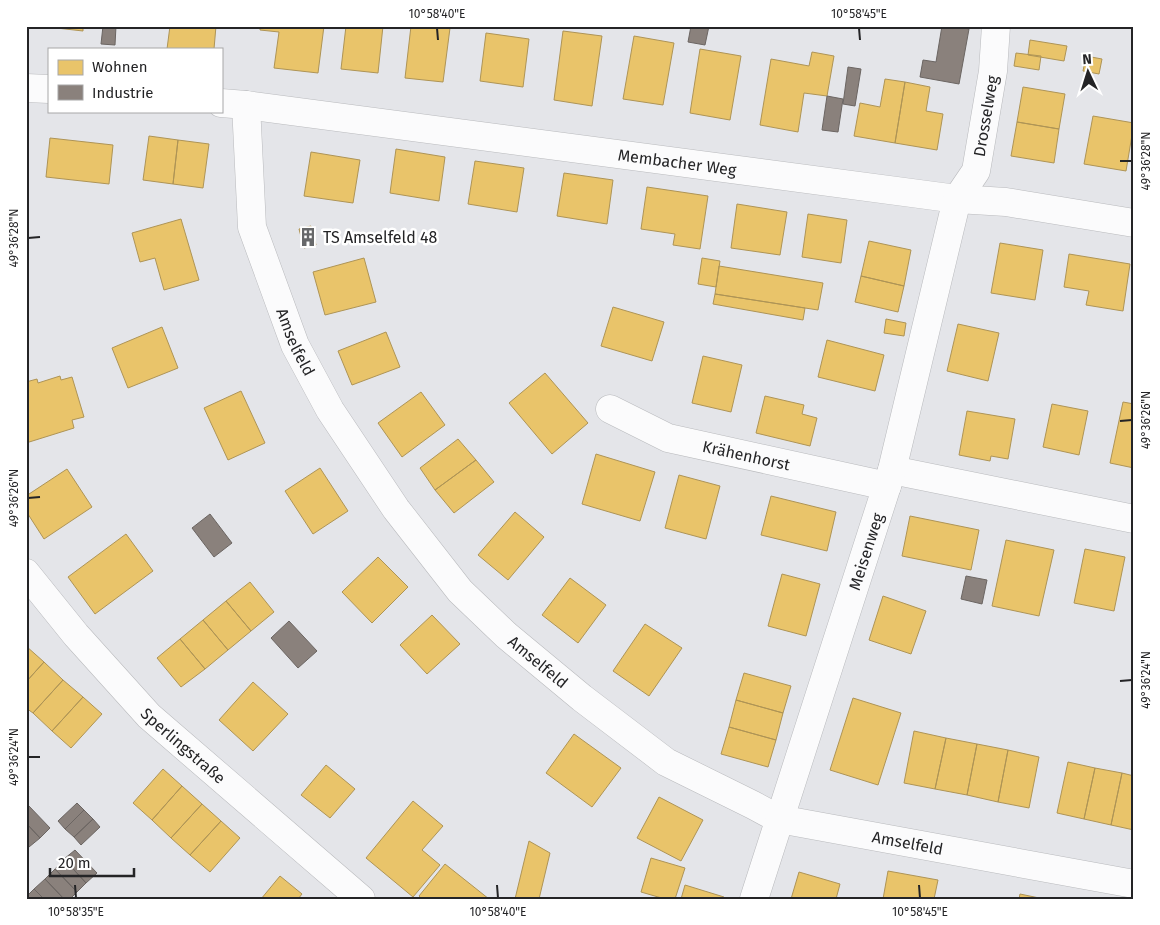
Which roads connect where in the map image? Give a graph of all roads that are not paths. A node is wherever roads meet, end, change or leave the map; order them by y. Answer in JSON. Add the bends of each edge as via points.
{"nodes":[{"id":1,"x":996,"y":26,"type":"edge"},
{"id":2,"x":26,"y":88,"type":"edge"},
{"id":3,"x":48,"y":89,"type":"edge"},
{"id":4,"x":234,"y":104,"type":"edge"},
{"id":5,"x":957,"y":199,"type":"junction"},
{"id":6,"x":1134,"y":223,"type":"edge"},
{"id":7,"x":610,"y":409,"type":"dead end"},
{"id":8,"x":890,"y":478,"type":"junction"},
{"id":9,"x":1134,"y":519,"type":"edge"},
{"id":10,"x":26,"y":573,"type":"edge"},
{"id":11,"x":779,"y":819,"type":"junction"},
{"id":12,"x":1134,"y":884,"type":"edge"},
{"id":13,"x":361,"y":899,"type":"edge"},
{"id":14,"x":754,"y":899,"type":"edge"}],
"edges":[{"from":1,"to":5,"type":"street","name":"Drosselweg","via":[[993,71],[976,171]]},
{"from":2,"to":3,"type":"street"},
{"from":4,"to":5,"type":"street","name":"Membacher Weg"},
{"from":4,"to":11,"type":"street","name":"Amselfeld","via":[[252,227],[295,345],[330,410],[396,509],[460,592],[582,698],[666,762]]},
{"from":5,"to":6,"type":"street","name":"Membacher Weg","via":[[1006,202]]},
{"from":5,"to":8,"type":"street","name":"Meisenweg"},
{"from":7,"to":8,"type":"street","name":"Krähenhorst","via":[[668,438]]},
{"from":8,"to":9,"type":"street","name":"Krähenhorst"},
{"from":8,"to":11,"type":"street","name":"Meisenweg"},
{"from":10,"to":13,"type":"street","name":"Sperlingstraße","via":[[76,635],[149,716]]},
{"from":11,"to":12,"type":"street","name":"Amselfeld"},
{"from":11,"to":14,"type":"street","name":"Meisenweg"}]}
